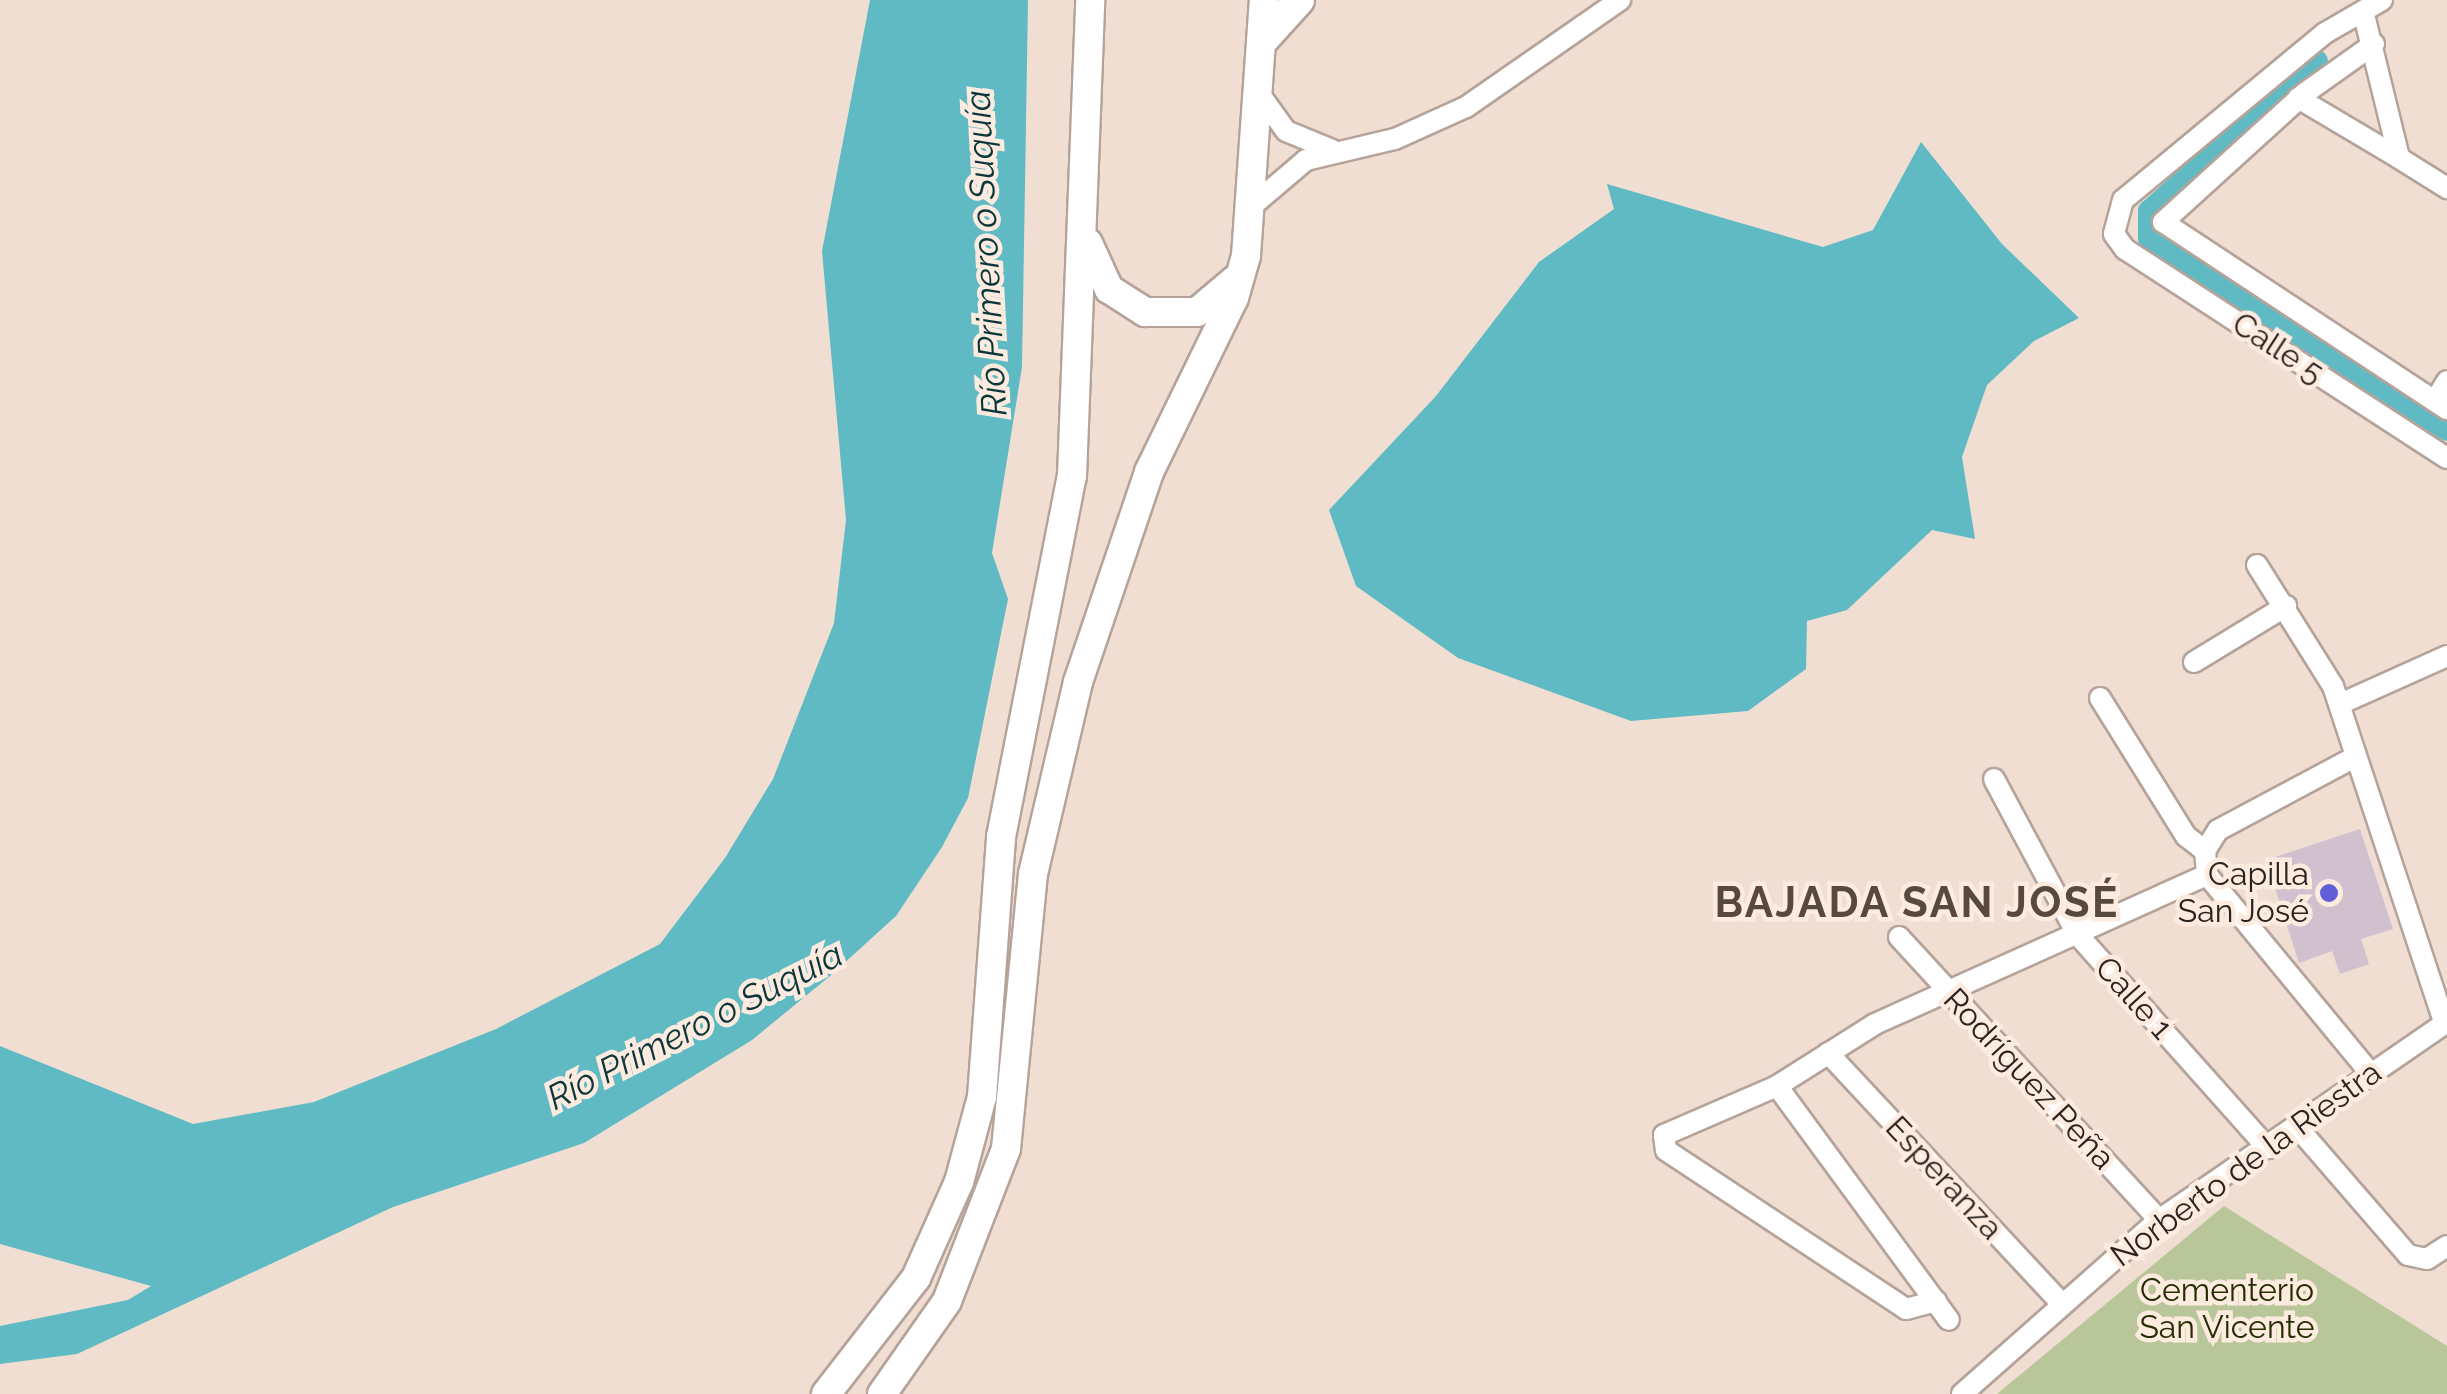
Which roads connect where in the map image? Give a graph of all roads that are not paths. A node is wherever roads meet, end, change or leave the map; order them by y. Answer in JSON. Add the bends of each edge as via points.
{"nodes":[{"id":1,"x":1090,"y":0,"type":"edge"},
{"id":2,"x":1264,"y":0,"type":"edge"},
{"id":3,"x":1299,"y":0,"type":"edge"},
{"id":4,"x":1620,"y":0,"type":"edge"},
{"id":5,"x":2382,"y":0,"type":"edge"},
{"id":6,"x":2364,"y":15,"type":"junction"},
{"id":7,"x":1262,"y":41,"type":"junction"},
{"id":8,"x":2374,"y":44,"type":"junction"},
{"id":9,"x":1258,"y":92,"type":"junction"},
{"id":10,"x":2298,"y":98,"type":"junction"},
{"id":11,"x":1339,"y":152,"type":"junction"},
{"id":12,"x":2398,"y":158,"type":"junction"},
{"id":13,"x":2447,"y":188,"type":"edge"},
{"id":14,"x":1252,"y":206,"type":"junction"},
{"id":15,"x":1084,"y":224,"type":"junction"},
{"id":16,"x":1246,"y":256,"type":"junction"},
{"id":17,"x":2447,"y":381,"type":"edge"},
{"id":18,"x":2441,"y":405,"type":"edge"},
{"id":19,"x":2447,"y":458,"type":"edge"},
{"id":20,"x":2257,"y":565,"type":"dead end"},
{"id":21,"x":2286,"y":606,"type":"junction"},
{"id":22,"x":2447,"y":656,"type":"edge"},
{"id":23,"x":2194,"y":662,"type":"dead end"},
{"id":24,"x":2100,"y":698,"type":"dead end"},
{"id":25,"x":2340,"y":704,"type":"junction"},
{"id":26,"x":2353,"y":758,"type":"junction"},
{"id":27,"x":1994,"y":778,"type":"dead end"},
{"id":28,"x":2205,"y":851,"type":"junction"},
{"id":29,"x":2207,"y":875,"type":"junction"},
{"id":30,"x":2077,"y":934,"type":"junction"},
{"id":31,"x":1899,"y":936,"type":"dead end"},
{"id":32,"x":1950,"y":992,"type":"junction"},
{"id":33,"x":2446,"y":1023,"type":"edge"},
{"id":34,"x":1828,"y":1053,"type":"junction"},
{"id":35,"x":2371,"y":1074,"type":"junction"},
{"id":36,"x":1777,"y":1086,"type":"junction"},
{"id":37,"x":2298,"y":1128,"type":"junction"},
{"id":38,"x":2268,"y":1148,"type":"junction"},
{"id":39,"x":2159,"y":1220,"type":"junction"},
{"id":40,"x":2447,"y":1246,"type":"edge"},
{"id":41,"x":1936,"y":1301,"type":"junction"},
{"id":42,"x":2060,"y":1302,"type":"junction"},
{"id":43,"x":1949,"y":1320,"type":"dead end"},
{"id":44,"x":826,"y":1394,"type":"edge"},
{"id":45,"x":882,"y":1394,"type":"edge"},
{"id":46,"x":1962,"y":1394,"type":"edge"}],
"edges":[{"from":1,"to":15,"type":"main road"},
{"from":2,"to":7,"type":"main road"},
{"from":3,"to":7,"type":"highway"},
{"from":4,"to":11,"type":"street","via":[[1466,107],[1395,139]]},
{"from":5,"to":6,"type":"street"},
{"from":6,"to":8,"type":"street"},
{"from":6,"to":19,"type":"street","name":"Calle 5","via":[[2324,33],[2123,200],[2114,234]]},
{"from":7,"to":9,"type":"main road"},
{"from":8,"to":10,"type":"street"},
{"from":8,"to":12,"type":"street"},
{"from":9,"to":11,"type":"street","via":[[1286,130]]},
{"from":9,"to":14,"type":"main road"},
{"from":10,"to":12,"type":"street"},
{"from":10,"to":18,"type":"street","via":[[2163,222]]},
{"from":11,"to":14,"type":"street","via":[[1290,168]]},
{"from":12,"to":13,"type":"street"},
{"from":14,"to":16,"type":"main road"},
{"from":15,"to":16,"type":"main road","via":[[1101,278],[1145,312],[1175,316],[1212,304]]},
{"from":15,"to":44,"type":"main road","via":[[1072,476],[1001,837],[988,1050],[973,1141],[916,1278]]},
{"from":16,"to":45,"type":"main road","via":[[1234,298],[1148,472],[1078,682],[1033,874],[1015,1102],[995,1186],[947,1301]]},
{"from":17,"to":18,"type":"street"},
{"from":20,"to":21,"type":"street"},
{"from":21,"to":23,"type":"street"},
{"from":21,"to":25,"type":"street"},
{"from":22,"to":25,"type":"street"},
{"from":24,"to":28,"type":"street","via":[[2186,836]]},
{"from":25,"to":26,"type":"street"},
{"from":26,"to":28,"type":"street","via":[[2218,830]]},
{"from":26,"to":33,"type":"street"},
{"from":27,"to":30,"type":"street","name":"Calle 1"},
{"from":28,"to":29,"type":"street"},
{"from":29,"to":30,"type":"street"},
{"from":29,"to":35,"type":"street"},
{"from":30,"to":32,"type":"street"},
{"from":30,"to":38,"type":"street","name":"Calle 1"},
{"from":31,"to":32,"type":"street","name":"Rodríguez Peña"},
{"from":32,"to":34,"type":"street"},
{"from":32,"to":39,"type":"street","name":"Rodríguez Peña"},
{"from":33,"to":35,"type":"street","name":"Norberto de la Riestra"},
{"from":34,"to":36,"type":"street"},
{"from":34,"to":42,"type":"street","name":"Esperanza"},
{"from":35,"to":37,"type":"street","name":"Norberto de la Riestra"},
{"from":36,"to":41,"type":"street"},
{"from":36,"to":41,"type":"street","via":[[1673,1128],[1662,1142],[1906,1309]]},
{"from":37,"to":38,"type":"street","name":"Norberto de la Riestra"},
{"from":37,"to":40,"type":"street","via":[[2408,1255],[2428,1259]]},
{"from":38,"to":39,"type":"street","name":"Norberto de la Riestra"},
{"from":39,"to":42,"type":"street","name":"Norberto de la Riestra"},
{"from":41,"to":43,"type":"street"},
{"from":42,"to":46,"type":"street","name":"Norberto de la Riestra"}]}
